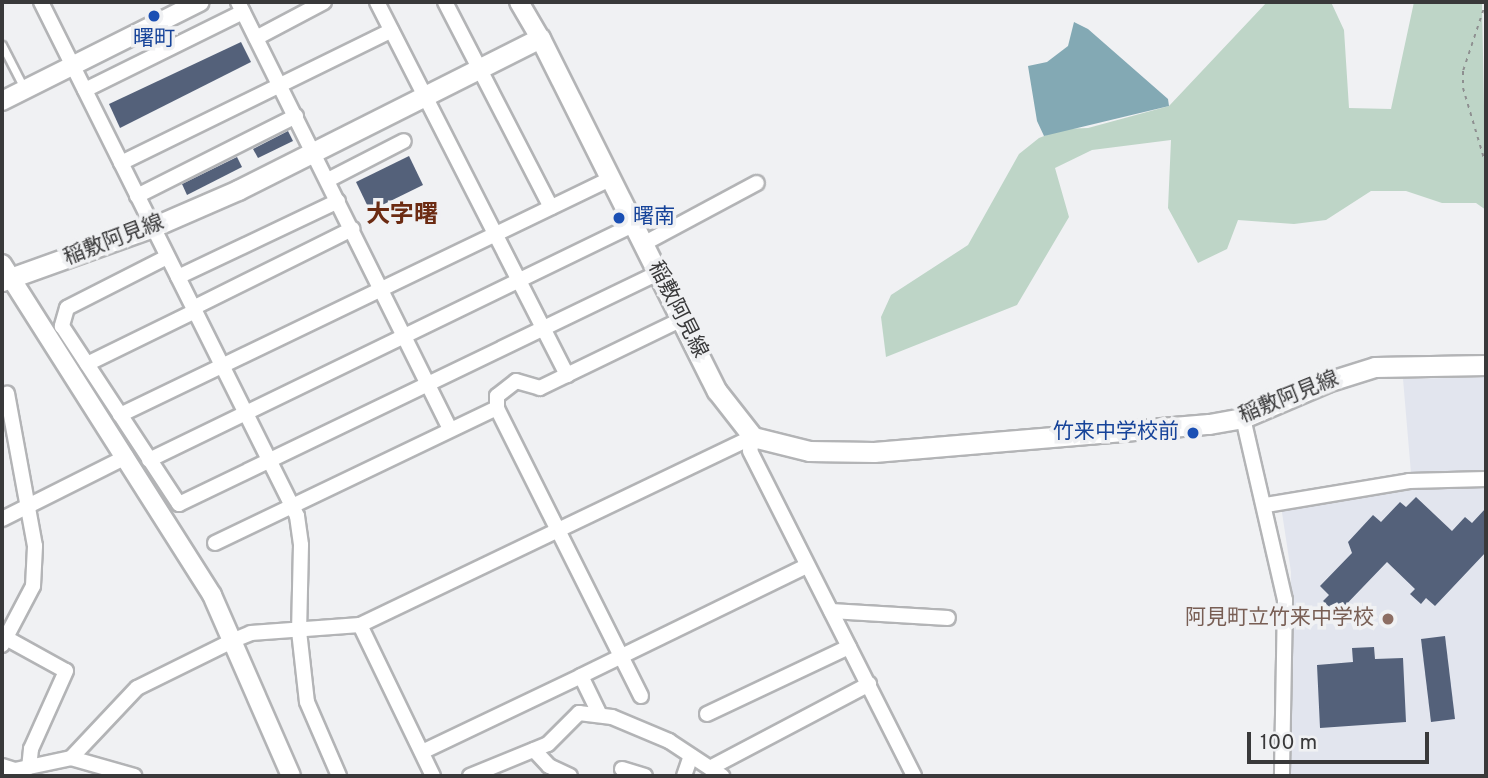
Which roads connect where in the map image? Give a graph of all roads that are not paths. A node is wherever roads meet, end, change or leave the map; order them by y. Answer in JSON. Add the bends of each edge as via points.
{"nodes":[{"id":1,"x":41,"y":2,"type":"edge"},
{"id":2,"x":200,"y":2,"type":"edge"},
{"id":3,"x":324,"y":2,"type":"edge"},
{"id":4,"x":377,"y":2,"type":"edge"},
{"id":5,"x":445,"y":2,"type":"edge"},
{"id":6,"x":519,"y":2,"type":"edge"},
{"id":7,"x":240,"y":7,"type":"edge"},
{"id":8,"x":391,"y":30,"type":"junction"},
{"id":9,"x":256,"y":38,"type":"junction"},
{"id":10,"x":540,"y":38,"type":"junction"},
{"id":11,"x":2,"y":45,"type":"edge"},
{"id":12,"x":73,"y":66,"type":"junction"},
{"id":13,"x":480,"y":68,"type":"junction"},
{"id":14,"x":279,"y":84,"type":"junction"},
{"id":15,"x":25,"y":89,"type":"junction"},
{"id":16,"x":85,"y":90,"type":"junction"},
{"id":17,"x":425,"y":96,"type":"junction"},
{"id":18,"x":2,"y":101,"type":"edge"},
{"id":19,"x":296,"y":116,"type":"junction"},
{"id":20,"x":404,"y":141,"type":"dead end"},
{"id":21,"x":315,"y":152,"type":"junction"},
{"id":22,"x":121,"y":163,"type":"junction"},
{"id":23,"x":610,"y":178,"type":"junction"},
{"id":24,"x":328,"y":180,"type":"junction"},
{"id":25,"x":757,"y":183,"type":"dead end"},
{"id":26,"x":137,"y":196,"type":"junction"},
{"id":27,"x":338,"y":201,"type":"junction"},
{"id":28,"x":551,"y":207,"type":"junction"},
{"id":29,"x":633,"y":225,"type":"junction"},
{"id":30,"x":153,"y":227,"type":"junction"},
{"id":31,"x":352,"y":229,"type":"junction"},
{"id":32,"x":495,"y":234,"type":"junction"},
{"id":33,"x":643,"y":244,"type":"junction"},
{"id":34,"x":167,"y":257,"type":"junction"},
{"id":35,"x":658,"y":272,"type":"junction"},
{"id":36,"x":5,"y":274,"type":"edge"},
{"id":37,"x":178,"y":277,"type":"junction"},
{"id":38,"x":518,"y":281,"type":"junction"},
{"id":39,"x":381,"y":289,"type":"junction"},
{"id":40,"x":194,"y":309,"type":"junction"},
{"id":41,"x":682,"y":319,"type":"junction"},
{"id":42,"x":543,"y":328,"type":"junction"},
{"id":43,"x":405,"y":336,"type":"junction"},
{"id":44,"x":87,"y":364,"type":"junction"},
{"id":45,"x":1486,"y":365,"type":"edge"},
{"id":46,"x":222,"y":366,"type":"junction"},
{"id":47,"x":567,"y":375,"type":"junction"},
{"id":48,"x":429,"y":383,"type":"junction"},
{"id":49,"x":7,"y":394,"type":"dead end"},
{"id":50,"x":496,"y":408,"type":"junction"},
{"id":51,"x":246,"y":413,"type":"junction"},
{"id":52,"x":120,"y":415,"type":"junction"},
{"id":53,"x":1243,"y":418,"type":"junction"},
{"id":54,"x":450,"y":429,"type":"junction"},
{"id":55,"x":753,"y":437,"type":"junction"},
{"id":56,"x":126,"y":457,"type":"junction"},
{"id":57,"x":149,"y":460,"type":"junction"},
{"id":58,"x":269,"y":460,"type":"junction"},
{"id":59,"x":1486,"y":479,"type":"edge"},
{"id":60,"x":1266,"y":505,"type":"junction"},
{"id":61,"x":29,"y":507,"type":"junction"},
{"id":62,"x":293,"y":507,"type":"junction"},
{"id":63,"x":2,"y":519,"type":"edge"},
{"id":64,"x":558,"y":532,"type":"junction"},
{"id":65,"x":215,"y":543,"type":"dead end"},
{"id":66,"x":807,"y":566,"type":"junction"},
{"id":67,"x":831,"y":611,"type":"junction"},
{"id":68,"x":948,"y":618,"type":"dead end"},
{"id":69,"x":360,"y":625,"type":"junction"},
{"id":70,"x":299,"y":631,"type":"junction"},
{"id":71,"x":234,"y":640,"type":"junction"},
{"id":72,"x":4,"y":641,"type":"edge"},
{"id":73,"x":849,"y":647,"type":"junction"},
{"id":74,"x":620,"y":657,"type":"junction"},
{"id":75,"x":581,"y":676,"type":"junction"},
{"id":76,"x":869,"y":684,"type":"junction"},
{"id":77,"x":641,"y":696,"type":"dead end"},
{"id":78,"x":707,"y":714,"type":"dead end"},
{"id":79,"x":600,"y":715,"type":"junction"},
{"id":80,"x":534,"y":750,"type":"junction"},
{"id":81,"x":422,"y":752,"type":"junction"},
{"id":82,"x":691,"y":755,"type":"junction"},
{"id":83,"x":71,"y":758,"type":"junction"},
{"id":84,"x":622,"y":768,"type":"dead end"},
{"id":85,"x":710,"y":768,"type":"junction"},
{"id":86,"x":15,"y":770,"type":"edge"},
{"id":87,"x":99,"y":771,"type":"edge"},
{"id":88,"x":487,"y":773,"type":"edge"},
{"id":89,"x":134,"y":776,"type":"edge"},
{"id":90,"x":291,"y":776,"type":"edge"},
{"id":91,"x":339,"y":776,"type":"edge"},
{"id":92,"x":433,"y":776,"type":"edge"},
{"id":93,"x":470,"y":776,"type":"edge"},
{"id":94,"x":570,"y":776,"type":"edge"},
{"id":95,"x":645,"y":776,"type":"edge"},
{"id":96,"x":684,"y":776,"type":"edge"},
{"id":97,"x":722,"y":776,"type":"edge"},
{"id":98,"x":914,"y":776,"type":"edge"},
{"id":99,"x":1282,"y":776,"type":"edge"}],
"edges":[{"from":1,"to":12,"type":"street"},
{"from":2,"to":12,"type":"street"},
{"from":3,"to":9,"type":"street"},
{"from":4,"to":8,"type":"street"},
{"from":5,"to":13,"type":"street"},
{"from":6,"to":10,"type":"street"},
{"from":7,"to":9,"type":"street"},
{"from":7,"to":16,"type":"street"},
{"from":8,"to":14,"type":"street"},
{"from":8,"to":17,"type":"street"},
{"from":9,"to":14,"type":"street"},
{"from":10,"to":13,"type":"main road","name":"稲敷阿見線"},
{"from":10,"to":23,"type":"main road","name":"稲敷阿見線"},
{"from":11,"to":15,"type":"lane"},
{"from":12,"to":15,"type":"street"},
{"from":12,"to":16,"type":"street"},
{"from":13,"to":17,"type":"main road","name":"稲敷阿見線"},
{"from":13,"to":28,"type":"street"},
{"from":14,"to":19,"type":"street"},
{"from":14,"to":22,"type":"street"},
{"from":15,"to":18,"type":"street"},
{"from":16,"to":22,"type":"street"},
{"from":17,"to":21,"type":"main road","name":"稲敷阿見線"},
{"from":17,"to":32,"type":"street"},
{"from":19,"to":21,"type":"street"},
{"from":19,"to":26,"type":"street"},
{"from":20,"to":24,"type":"street"},
{"from":21,"to":24,"type":"street"},
{"from":21,"to":30,"type":"main road","name":"稲敷阿見線"},
{"from":22,"to":26,"type":"street"},
{"from":23,"to":28,"type":"street"},
{"from":23,"to":29,"type":"main road","name":"稲敷阿見線"},
{"from":24,"to":27,"type":"street"},
{"from":25,"to":33,"type":"street"},
{"from":26,"to":30,"type":"street"},
{"from":27,"to":31,"type":"street"},
{"from":27,"to":37,"type":"street"},
{"from":28,"to":32,"type":"street"},
{"from":29,"to":33,"type":"main road","name":"稲敷阿見線"},
{"from":29,"to":38,"type":"street"},
{"from":30,"to":34,"type":"street"},
{"from":30,"to":36,"type":"main road","name":"稲敷阿見線"},
{"from":31,"to":39,"type":"street"},
{"from":31,"to":40,"type":"street"},
{"from":32,"to":38,"type":"street"},
{"from":32,"to":39,"type":"street"},
{"from":33,"to":35,"type":"main road","name":"稲敷阿見線"},
{"from":34,"to":37,"type":"street"},
{"from":34,"to":44,"type":"street","via":[[67,308],[62,326]]},
{"from":35,"to":41,"type":"main road","name":"稲敷阿見線"},
{"from":35,"to":42,"type":"street"},
{"from":36,"to":56,"type":"street"},
{"from":37,"to":40,"type":"street"},
{"from":38,"to":42,"type":"street"},
{"from":38,"to":43,"type":"street"},
{"from":39,"to":43,"type":"street"},
{"from":39,"to":46,"type":"street"},
{"from":40,"to":44,"type":"street"},
{"from":40,"to":46,"type":"street"},
{"from":41,"to":47,"type":"street"},
{"from":41,"to":55,"type":"main road","name":"稲敷阿見線","via":[[729,410]]},
{"from":42,"to":47,"type":"street"},
{"from":42,"to":48,"type":"street"},
{"from":43,"to":48,"type":"street"},
{"from":43,"to":51,"type":"street"},
{"from":44,"to":52,"type":"street"},
{"from":45,"to":53,"type":"main road","name":"稲敷阿見線","via":[[1374,367]]},
{"from":46,"to":51,"type":"street"},
{"from":46,"to":52,"type":"street"},
{"from":47,"to":50,"type":"street","via":[[540,388],[516,381],[497,396]]},
{"from":48,"to":54,"type":"street"},
{"from":48,"to":58,"type":"street"},
{"from":49,"to":61,"type":"street"},
{"from":50,"to":54,"type":"street"},
{"from":50,"to":64,"type":"street"},
{"from":51,"to":57,"type":"street"},
{"from":51,"to":58,"type":"street"},
{"from":52,"to":57,"type":"street"},
{"from":53,"to":55,"type":"main road","name":"稲敷阿見線","via":[[874,452],[810,451]]},
{"from":53,"to":60,"type":"street"},
{"from":54,"to":62,"type":"street"},
{"from":55,"to":64,"type":"street"},
{"from":55,"to":66,"type":"street","via":[[750,451]]},
{"from":56,"to":61,"type":"street"},
{"from":56,"to":71,"type":"street","via":[[191,558]]},
{"from":57,"to":58,"type":"street","via":[[179,504]]},
{"from":58,"to":62,"type":"street"},
{"from":59,"to":60,"type":"street","via":[[1409,481]]},
{"from":60,"to":99,"type":"street","via":[[1285,600]]},
{"from":61,"to":63,"type":"street"},
{"from":61,"to":72,"type":"street","via":[[35,546],[33,586]]},
{"from":62,"to":65,"type":"street"},
{"from":62,"to":70,"type":"street","via":[[301,545]]},
{"from":64,"to":69,"type":"street"},
{"from":64,"to":74,"type":"street"},
{"from":66,"to":67,"type":"street"},
{"from":66,"to":74,"type":"street"},
{"from":67,"to":68,"type":"street"},
{"from":67,"to":73,"type":"street"},
{"from":69,"to":70,"type":"street"},
{"from":69,"to":81,"type":"street"},
{"from":70,"to":71,"type":"street","via":[[251,633]]},
{"from":70,"to":91,"type":"street","via":[[307,702]]},
{"from":71,"to":83,"type":"street","via":[[137,688]]},
{"from":71,"to":90,"type":"street"},
{"from":72,"to":86,"type":"street","via":[[66,671],[32,749]]},
{"from":73,"to":76,"type":"street"},
{"from":73,"to":78,"type":"street"},
{"from":74,"to":75,"type":"street"},
{"from":74,"to":77,"type":"street"},
{"from":75,"to":79,"type":"street"},
{"from":75,"to":81,"type":"street"},
{"from":76,"to":85,"type":"street"},
{"from":76,"to":98,"type":"street"},
{"from":79,"to":80,"type":"street","via":[[579,713],[565,731]]},
{"from":79,"to":82,"type":"street","via":[[669,741]]},
{"from":80,"to":88,"type":"street"},
{"from":80,"to":94,"type":"street","via":[[549,766]]},
{"from":81,"to":92,"type":"street"},
{"from":82,"to":85,"type":"street"},
{"from":82,"to":96,"type":"street"},
{"from":83,"to":86,"type":"street"},
{"from":83,"to":87,"type":"street"},
{"from":84,"to":95,"type":"street"},
{"from":85,"to":97,"type":"street"},
{"from":87,"to":89,"type":"street"},
{"from":88,"to":93,"type":"street"}]}
